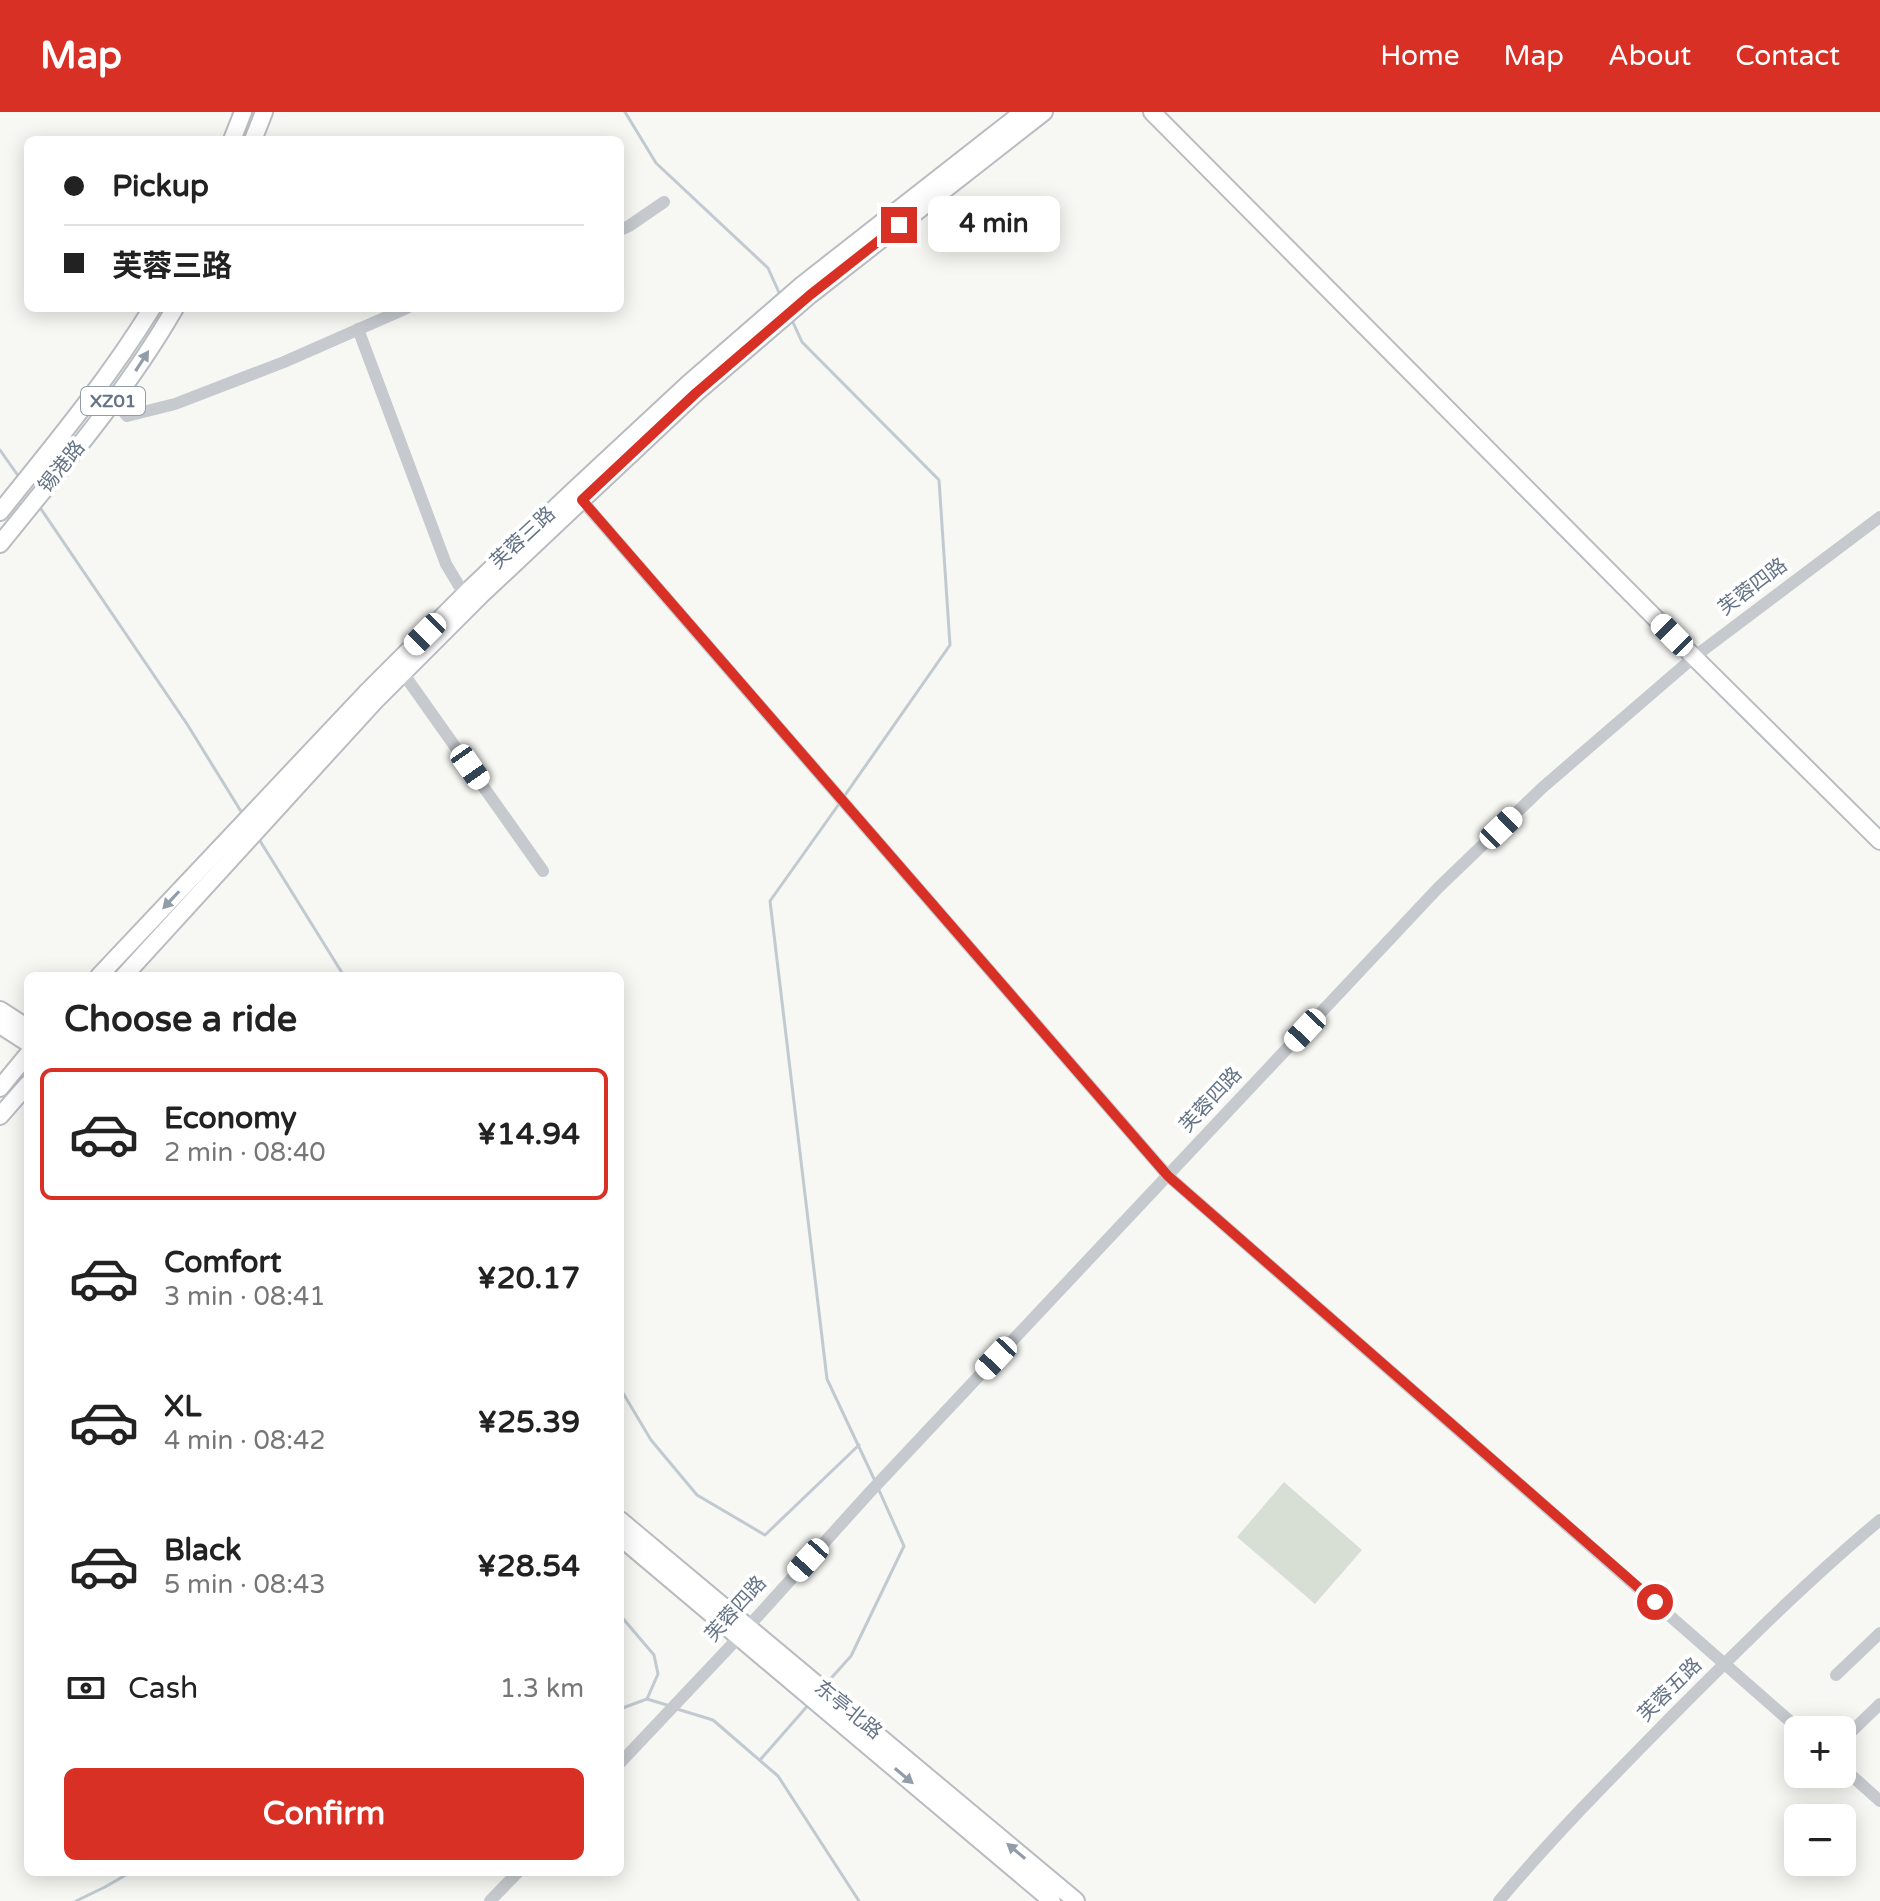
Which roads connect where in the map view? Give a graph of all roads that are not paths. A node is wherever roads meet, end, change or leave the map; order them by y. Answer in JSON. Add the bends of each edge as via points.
{"nodes":[{"id":1,"x":243,"y":112,"type":"edge"},
{"id":2,"x":264,"y":112,"type":"edge"},
{"id":3,"x":1023,"y":112,"type":"edge"},
{"id":4,"x":1044,"y":112,"type":"edge"},
{"id":5,"x":1152,"y":112,"type":"edge"},
{"id":6,"x":234,"y":136,"type":"edge"},
{"id":7,"x":255,"y":136,"type":"edge"},
{"id":8,"x":664,"y":202,"type":"dead end"},
{"id":9,"x":624,"y":228,"type":"edge"},
{"id":10,"x":806,"y":290,"type":"junction"},
{"id":11,"x":149,"y":312,"type":"edge"},
{"id":12,"x":173,"y":312,"type":"edge"},
{"id":13,"x":398,"y":312,"type":"edge"},
{"id":14,"x":358,"y":329,"type":"junction"},
{"id":15,"x":114,"y":400,"type":"junction"},
{"id":16,"x":577,"y":496,"type":"junction"},
{"id":17,"x":0,"y":512,"type":"edge"},
{"id":18,"x":1880,"y":517,"type":"edge"},
{"id":19,"x":0,"y":544,"type":"edge"},
{"id":20,"x":464,"y":594,"type":"junction"},
{"id":21,"x":1694,"y":657,"type":"junction"},
{"id":22,"x":403,"y":673,"type":"junction"},
{"id":23,"x":269,"y":806,"type":"junction"},
{"id":24,"x":1880,"y":841,"type":"edge"},
{"id":25,"x":230,"y":849,"type":"junction"},
{"id":26,"x":543,"y":871,"type":"dead end"},
{"id":27,"x":103,"y":972,"type":"edge"},
{"id":28,"x":127,"y":972,"type":"edge"},
{"id":29,"x":0,"y":1010,"type":"edge"},
{"id":30,"x":0,"y":1025,"type":"edge"},
{"id":31,"x":24,"y":1025,"type":"edge"},
{"id":32,"x":24,"y":1040,"type":"edge"},
{"id":33,"x":24,"y":1059,"type":"edge"},
{"id":34,"x":0,"y":1088,"type":"edge"},
{"id":35,"x":24,"y":1089,"type":"edge"},
{"id":36,"x":0,"y":1116,"type":"edge"},
{"id":37,"x":1168,"y":1176,"type":"junction"},
{"id":38,"x":1880,"y":1520,"type":"edge"},
{"id":39,"x":624,"y":1524,"type":"edge"},
{"id":40,"x":624,"y":1540,"type":"edge"},
{"id":41,"x":744,"y":1632,"type":"junction"},
{"id":42,"x":1880,"y":1633,"type":"edge"},
{"id":43,"x":1725,"y":1663,"type":"junction"},
{"id":44,"x":1836,"y":1675,"type":"dead end"},
{"id":45,"x":828,"y":1702,"type":"junction"},
{"id":46,"x":1880,"y":1704,"type":"edge"},
{"id":47,"x":1784,"y":1716,"type":"edge"},
{"id":48,"x":1856,"y":1727,"type":"edge"},
{"id":49,"x":624,"y":1759,"type":"edge"},
{"id":50,"x":1856,"y":1780,"type":"edge"},
{"id":51,"x":1880,"y":1801,"type":"edge"},
{"id":52,"x":514,"y":1876,"type":"edge"},
{"id":53,"x":490,"y":1901,"type":"edge"},
{"id":54,"x":1052,"y":1901,"type":"edge"},
{"id":55,"x":1076,"y":1901,"type":"edge"},
{"id":56,"x":1499,"y":1901,"type":"edge"}],
"edges":[{"from":1,"to":6,"type":"main road"},
{"from":2,"to":7,"type":"main road"},
{"from":3,"to":10,"type":"main road","name":"芙蓉三路"},
{"from":4,"to":10,"type":"main road","name":"芙蓉三路"},
{"from":5,"to":21,"type":"main road"},
{"from":8,"to":9,"type":"street"},
{"from":10,"to":16,"type":"main road","name":"芙蓉三路","via":[[688,384]]},
{"from":11,"to":17,"type":"main road","name":"锡港路","number":"XZ01","via":[[116,364]]},
{"from":15,"to":12,"type":"main road","name":"锡港路","number":"XZ01","one_way":true},
{"from":13,"to":14,"type":"street"},
{"from":14,"to":15,"type":"street","via":[[175,404],[127,416]]},
{"from":14,"to":20,"type":"street","via":[[446,564]]},
{"from":15,"to":19,"type":"main road","name":"锡港路","number":"XZ01"},
{"from":16,"to":20,"type":"main road","name":"芙蓉三路"},
{"from":16,"to":22,"type":"main road","name":"芙蓉三路"},
{"from":16,"to":37,"type":"street"},
{"from":18,"to":21,"type":"street","name":"芙蓉四路"},
{"from":20,"to":23,"type":"main road","name":"芙蓉三路","via":[[366,693]]},
{"from":21,"to":24,"type":"main road"},
{"from":21,"to":37,"type":"street","name":"芙蓉四路","via":[[1542,788],[1438,888]]},
{"from":22,"to":23,"type":"main road","name":"芙蓉三路"},
{"from":22,"to":26,"type":"street"},
{"from":23,"to":25,"type":"main road","name":"芙蓉三路"},
{"from":25,"to":27,"type":"main road","name":"芙蓉三路","one_way":true},
{"from":25,"to":28,"type":"main road","name":"芙蓉三路"},
{"from":29,"to":31,"type":"main road"},
{"from":30,"to":32,"type":"main road"},
{"from":33,"to":34,"type":"main road"},
{"from":35,"to":36,"type":"main road"},
{"from":37,"to":41,"type":"street","name":"芙蓉四路"},
{"from":37,"to":43,"type":"street"},
{"from":38,"to":43,"type":"street","name":"芙蓉五路"},
{"from":39,"to":41,"type":"main road","name":"东亭北路"},
{"from":40,"to":41,"type":"main road","name":"东亭北路"},
{"from":41,"to":45,"type":"main road","name":"东亭北路"},
{"from":41,"to":49,"type":"street","name":"芙蓉四路"},
{"from":42,"to":44,"type":"street"},
{"from":43,"to":47,"type":"street"},
{"from":43,"to":56,"type":"street","name":"芙蓉五路"},
{"from":45,"to":54,"type":"main road","name":"东亭北路","one_way":true},
{"from":55,"to":45,"type":"main road","name":"东亭北路","one_way":true},
{"from":46,"to":48,"type":"street"},
{"from":50,"to":51,"type":"street"},
{"from":52,"to":53,"type":"street"}]}
